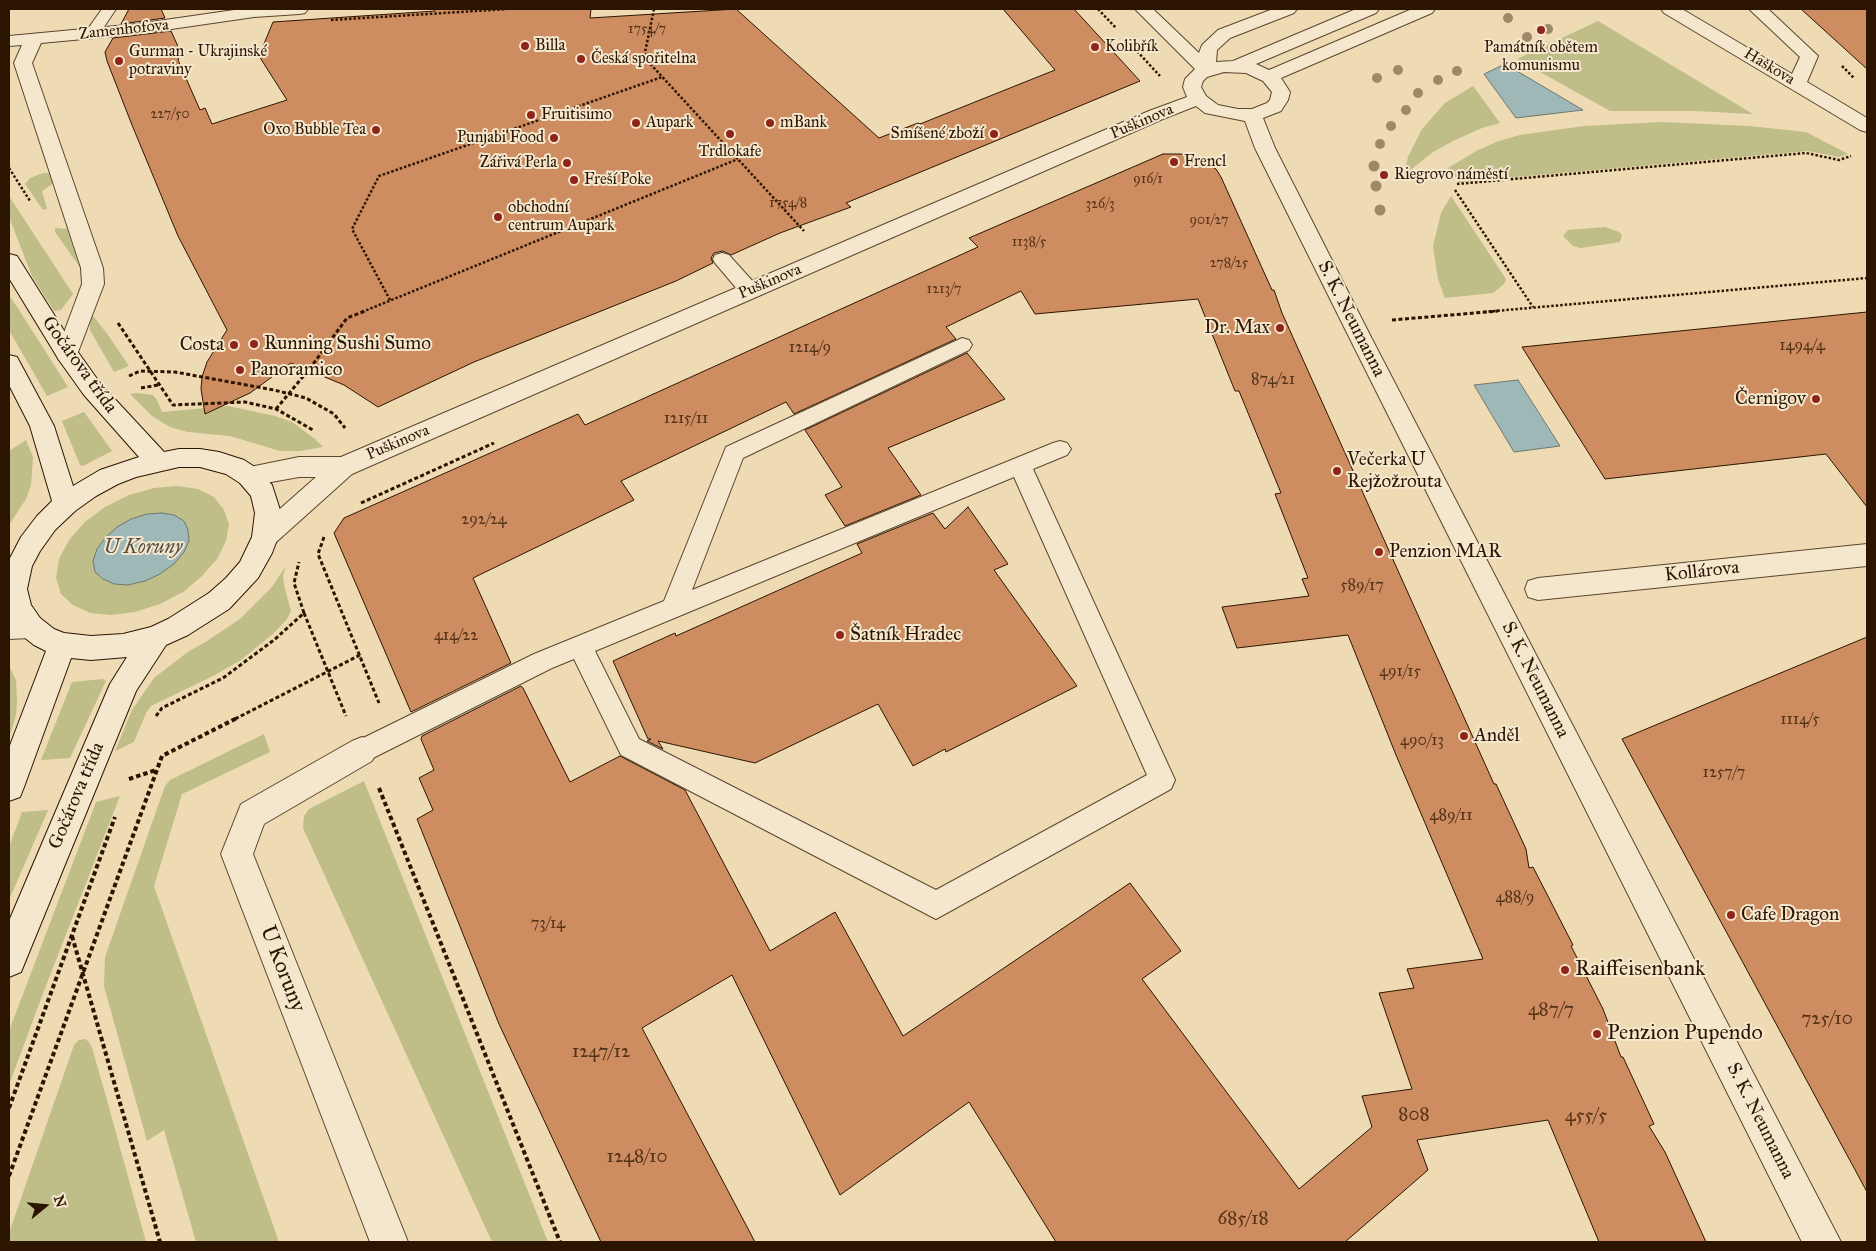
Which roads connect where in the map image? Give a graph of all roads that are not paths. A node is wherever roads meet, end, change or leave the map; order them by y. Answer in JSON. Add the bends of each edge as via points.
{"nodes":[{"id":1,"x":109,"y":9,"type":"edge"},
{"id":2,"x":299,"y":9,"type":"edge"},
{"id":3,"x":1143,"y":9,"type":"edge"},
{"id":4,"x":1288,"y":9,"type":"edge"},
{"id":5,"x":1370,"y":9,"type":"edge"},
{"id":6,"x":1426,"y":9,"type":"edge"},
{"id":7,"x":1670,"y":9,"type":"edge"},
{"id":8,"x":1758,"y":9,"type":"edge"},
{"id":9,"x":93,"y":33,"type":"junction"},
{"id":10,"x":34,"y":38,"type":"junction"},
{"id":11,"x":10,"y":41,"type":"edge"},
{"id":12,"x":1237,"y":66,"type":"junction"},
{"id":13,"x":1206,"y":70,"type":"junction"},
{"id":14,"x":1269,"y":77,"type":"junction"},
{"id":15,"x":1798,"y":84,"type":"junction"},
{"id":16,"x":1198,"y":100,"type":"junction"},
{"id":17,"x":1252,"y":115,"type":"junction"},
{"id":18,"x":1867,"y":126,"type":"edge"},
{"id":19,"x":722,"y":259,"type":"dead end"},
{"id":20,"x":9,"y":261,"type":"edge"},
{"id":21,"x":750,"y":291,"type":"junction"},
{"id":22,"x":962,"y":345,"type":"dead end"},
{"id":23,"x":67,"y":354,"type":"junction"},
{"id":24,"x":9,"y":363,"type":"edge"},
{"id":25,"x":1060,"y":448,"type":"dead end"},
{"id":26,"x":157,"y":461,"type":"junction"},
{"id":27,"x":352,"y":462,"type":"junction"},
{"id":28,"x":1020,"y":465,"type":"junction"},
{"id":29,"x":249,"y":476,"type":"junction"},
{"id":30,"x":66,"y":504,"type":"junction"},
{"id":31,"x":265,"y":537,"type":"junction"},
{"id":32,"x":19,"y":550,"type":"edge"},
{"id":33,"x":1867,"y":554,"type":"edge"},
{"id":34,"x":1538,"y":589,"type":"dead end"},
{"id":35,"x":673,"y":608,"type":"junction"},
{"id":36,"x":19,"y":627,"type":"edge"},
{"id":37,"x":156,"y":637,"type":"junction"},
{"id":38,"x":62,"y":645,"type":"junction"},
{"id":39,"x":580,"y":646,"type":"junction"},
{"id":40,"x":362,"y":751,"type":"joint"},
{"id":41,"x":9,"y":787,"type":"edge"},
{"id":42,"x":9,"y":960,"type":"edge"},
{"id":43,"x":389,"y":1242,"type":"edge"},
{"id":44,"x":1822,"y":1242,"type":"edge"}],
"edges":[{"from":1,"to":9,"type":"lane"},
{"from":2,"to":9,"type":"street","name":"Zamenhofova"},
{"from":3,"to":13,"type":"street"},
{"from":4,"to":13,"type":"street","via":[[1224,34],[1208,49]]},
{"from":5,"to":12,"type":"street"},
{"from":6,"to":14,"type":"street"},
{"from":7,"to":15,"type":"street","name":"Haškova"},
{"from":8,"to":15,"type":"street","via":[[1809,56]]},
{"from":9,"to":10,"type":"street","name":"Zamenhofova"},
{"from":10,"to":11,"type":"street","name":"Zamenhofova"},
{"from":10,"to":23,"type":"street","via":[[23,63],[92,268],[93,284]]},
{"from":12,"to":13,"type":"street"},
{"from":12,"to":14,"type":"street"},
{"from":13,"to":16,"type":"street","name":"Puškinova","via":[[1194,79],[1192,87]]},
{"from":14,"to":17,"type":"street","name":"Puškinova","via":[[1281,92],[1279,100],[1274,107]]},
{"from":15,"to":18,"type":"street","name":"Haškova"},
{"from":16,"to":17,"type":"street","name":"Puškinova","via":[[1224,113]]},
{"from":16,"to":21,"type":"street","name":"Puškinova","via":[[1156,115]]},
{"from":17,"to":44,"type":"street","name":"S. K. Neumanna","via":[[1265,148],[1353,324]]},
{"from":19,"to":21,"type":"lane"},
{"from":20,"to":23,"type":"street","name":"Gočárova třída"},
{"from":21,"to":27,"type":"street","name":"Puškinova"},
{"from":22,"to":35,"type":"lane","via":[[734,454]]},
{"from":23,"to":26,"type":"street","name":"Gočárova třída","via":[[101,400]]},
{"from":24,"to":30,"type":"street","via":[[42,426]]},
{"from":25,"to":28,"type":"lane"},
{"from":26,"to":29,"type":"street","via":[[179,458],[209,460],[235,467]]},
{"from":26,"to":30,"type":"street","via":[[109,477]]},
{"from":27,"to":29,"type":"street","name":"Puškinova"},
{"from":27,"to":31,"type":"street","name":"Puškinova"},
{"from":28,"to":35,"type":"lane"},
{"from":28,"to":39,"type":"lane","via":[[1162,780],[936,905],[630,747]]},
{"from":29,"to":31,"type":"street","via":[[263,492],[268,513]]},
{"from":30,"to":32,"type":"street"},
{"from":31,"to":37,"type":"street","via":[[249,570],[218,601]]},
{"from":32,"to":36,"type":"street","via":[[14,589]]},
{"from":33,"to":34,"type":"street","name":"Kollárova"},
{"from":35,"to":39,"type":"lane"},
{"from":36,"to":38,"type":"street"},
{"from":37,"to":38,"type":"street","via":[[122,646],[91,648]]},
{"from":37,"to":42,"type":"street","name":"Gočárova třída","via":[[124,684]]},
{"from":38,"to":41,"type":"street"},
{"from":39,"to":40,"type":"lane","via":[[543,661]]},
{"from":40,"to":43,"type":"street","name":"U Koruny","via":[[252,814],[237,854]]}]}
